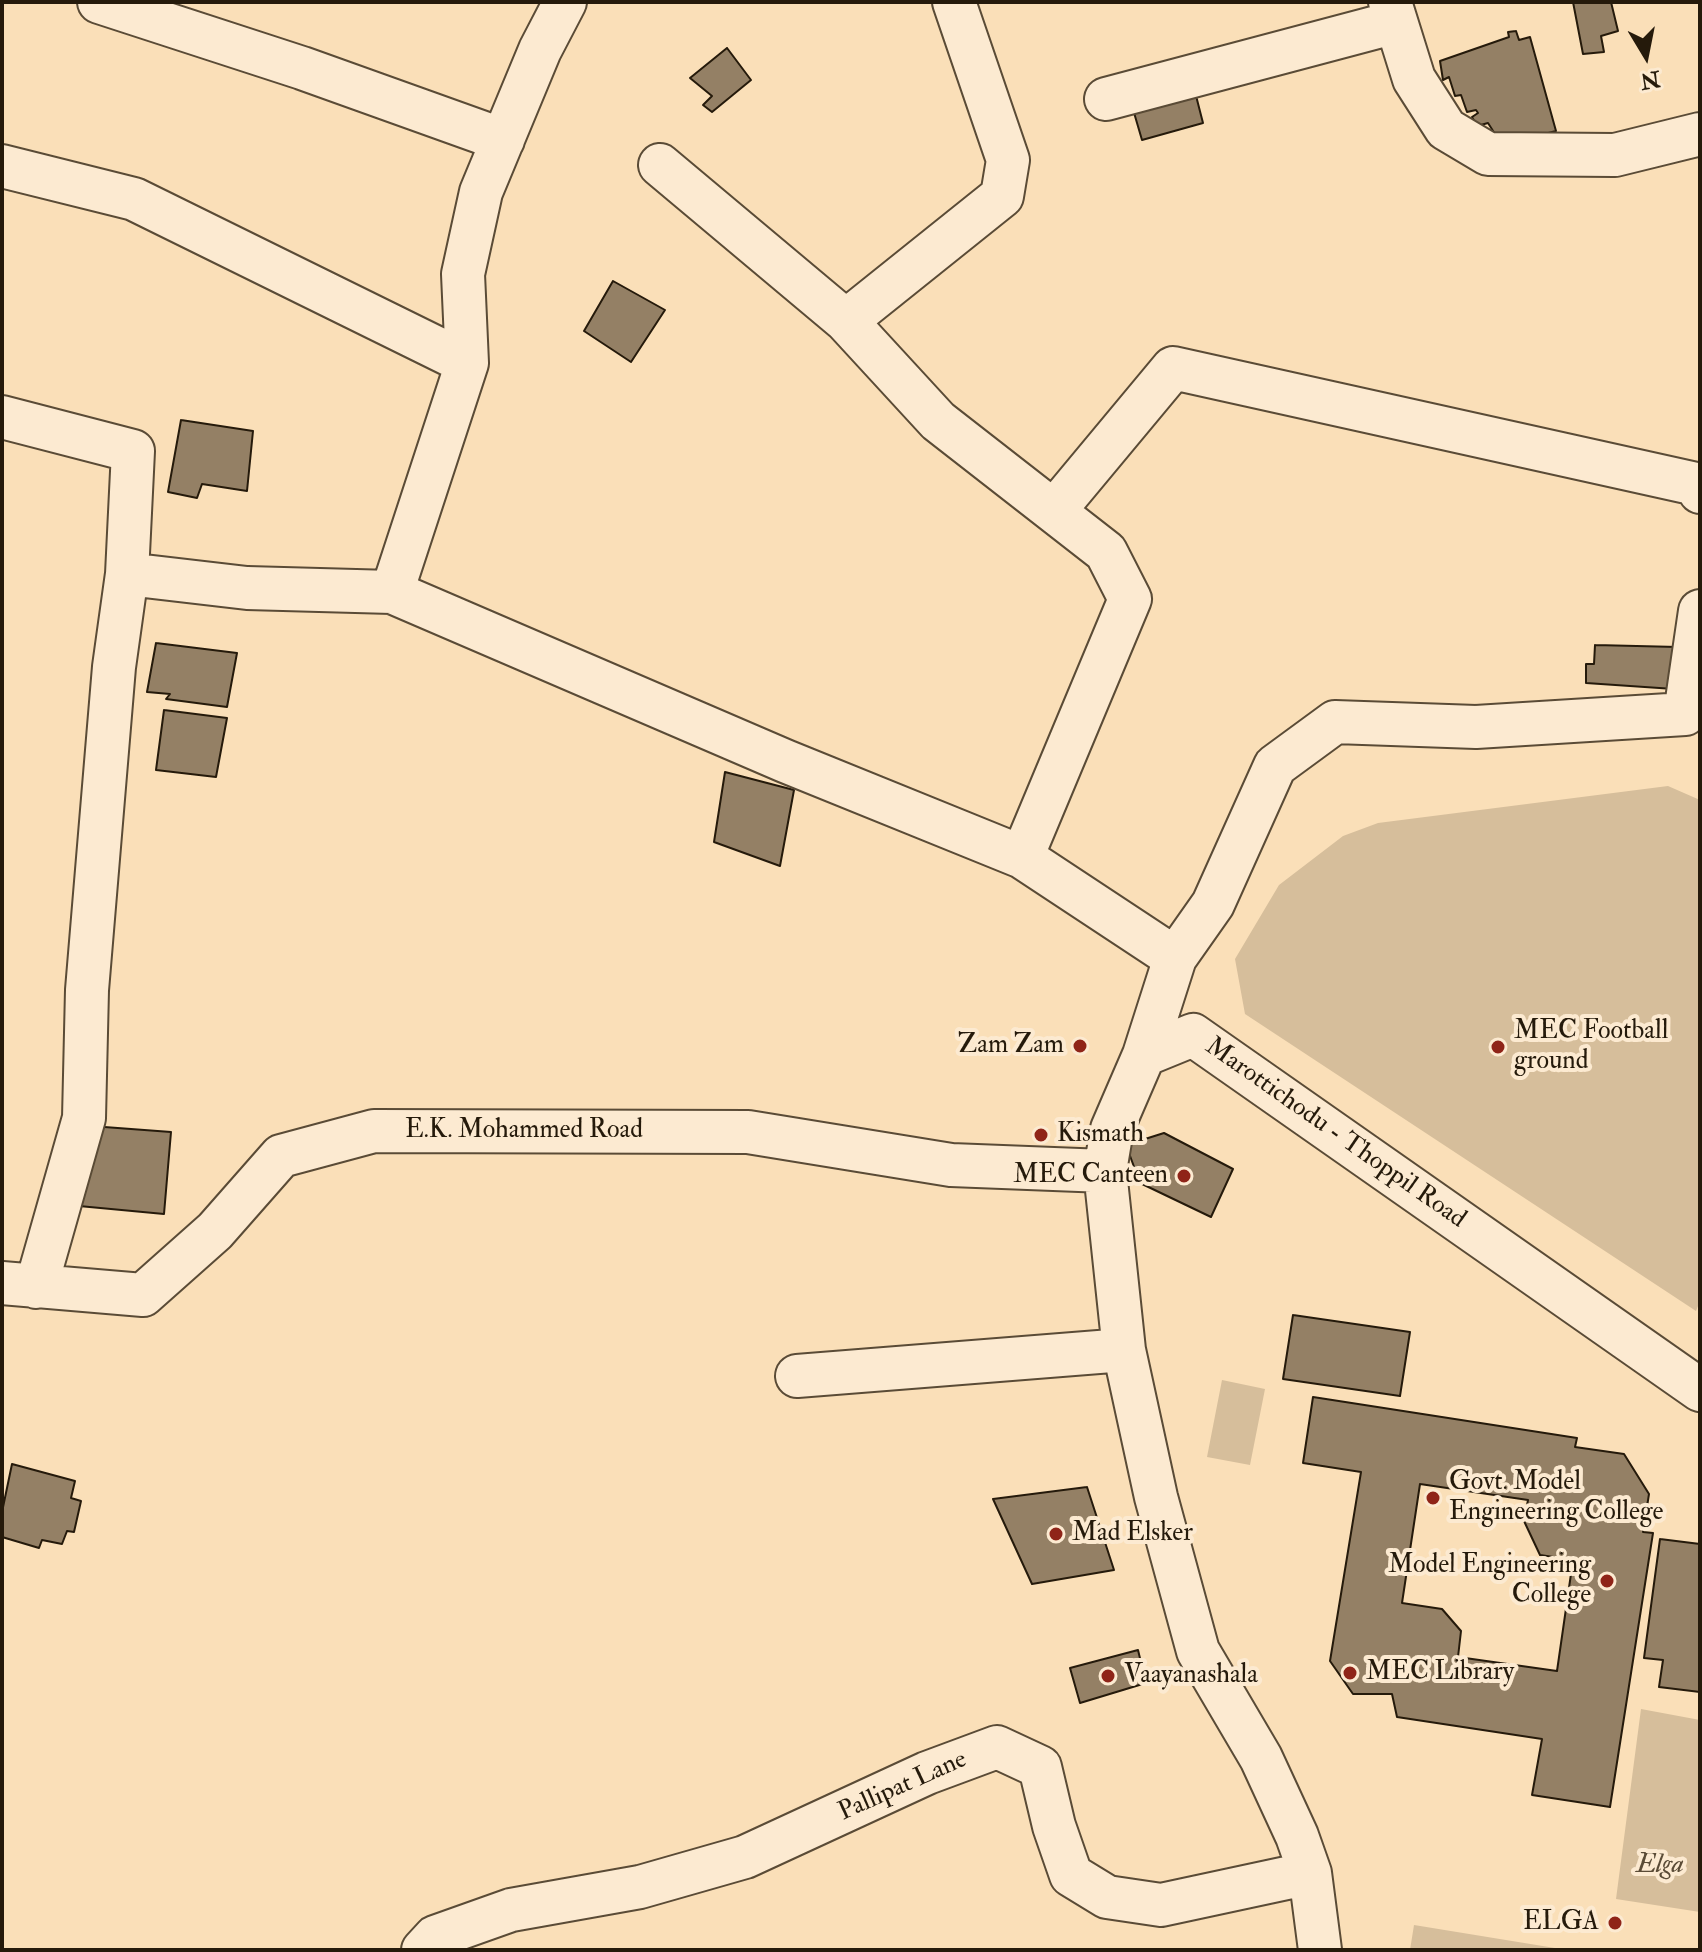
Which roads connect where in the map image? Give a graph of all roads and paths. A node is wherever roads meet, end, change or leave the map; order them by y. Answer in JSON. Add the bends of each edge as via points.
{"nodes":[{"id":1,"x":99,"y":2,"type":"edge"},
{"id":2,"x":565,"y":2,"type":"edge"},
{"id":3,"x":954,"y":2,"type":"edge"},
{"id":4,"x":1393,"y":12,"type":"edge"},
{"id":5,"x":1106,"y":99,"type":"dead end"},
{"id":6,"x":1700,"y":134,"type":"edge"},
{"id":7,"x":503,"y":140,"type":"junction"},
{"id":8,"x":660,"y":165,"type":"dead end"},
{"id":9,"x":2,"y":166,"type":"edge"},
{"id":10,"x":846,"y":321,"type":"junction"},
{"id":11,"x":467,"y":363,"type":"junction"},
{"id":12,"x":2,"y":417,"type":"edge"},
{"id":13,"x":1700,"y":492,"type":"edge"},
{"id":14,"x":1054,"y":511,"type":"junction"},
{"id":15,"x":127,"y":574,"type":"junction"},
{"id":16,"x":392,"y":592,"type":"junction"},
{"id":17,"x":1700,"y":611,"type":"edge"},
{"id":18,"x":1022,"y":857,"type":"junction"},
{"id":19,"x":1175,"y":958,"type":"junction"},
{"id":20,"x":1144,"y":1055,"type":"junction"},
{"id":21,"x":1105,"y":1171,"type":"junction"},
{"id":22,"x":19,"y":1285,"type":"edge"},
{"id":23,"x":1124,"y":1350,"type":"junction"},
{"id":24,"x":797,"y":1376,"type":"dead end"},
{"id":25,"x":1700,"y":1390,"type":"edge"},
{"id":26,"x":1310,"y":1873,"type":"junction"},
{"id":27,"x":423,"y":1950,"type":"edge"},
{"id":28,"x":1320,"y":1950,"type":"edge"}],
"edges":[{"from":1,"to":7,"type":"street"},
{"from":2,"to":7,"type":"street"},
{"from":3,"to":10,"type":"street","via":[[1008,160],[1002,196]]},
{"from":4,"to":5,"type":"street"},
{"from":4,"to":6,"type":"street","via":[[1414,79],[1446,129],[1488,154],[1615,155]]},
{"from":7,"to":11,"type":"street","via":[[481,192],[463,274]]},
{"from":8,"to":10,"type":"street"},
{"from":9,"to":11,"type":"street","via":[[134,199]]},
{"from":10,"to":14,"type":"street","via":[[938,421]]},
{"from":11,"to":16,"type":"street"},
{"from":12,"to":15,"type":"street","via":[[133,451]]},
{"from":13,"to":14,"type":"street","via":[[1696,484],[1173,368]]},
{"from":14,"to":18,"type":"street","via":[[1106,552],[1130,599]]},
{"from":15,"to":16,"type":"street","via":[[247,588]]},
{"from":15,"to":22,"type":"street","via":[[114,667],[87,990],[84,1118]]},
{"from":16,"to":18,"type":"street"},
{"from":17,"to":19,"type":"street","via":[[1685,714],[1476,727],[1335,722],[1275,766],[1213,904]]},
{"from":18,"to":19,"type":"street"},
{"from":19,"to":20,"type":"street"},
{"from":20,"to":21,"type":"street","via":[[1112,1129]]},
{"from":20,"to":25,"type":"street","name":"Marottichodu - Thoppil Road","via":[[1193,1035]]},
{"from":21,"to":22,"type":"street","name":"E.K. Mohammed Road","via":[[951,1165],[748,1132],[374,1131],[281,1156],[215,1231],[143,1295]]},
{"from":21,"to":23,"type":"street"},
{"from":23,"to":24,"type":"street"},
{"from":23,"to":26,"type":"street","via":[[1156,1497],[1198,1651],[1261,1758]]},
{"from":26,"to":27,"type":"street","name":"Pallipat Lane","via":[[1161,1905],[1107,1897],[1071,1875],[1040,1767],[997,1747],[927,1773],[745,1857],[640,1887],[511,1910],[435,1937]]},
{"from":26,"to":28,"type":"street"}]}
